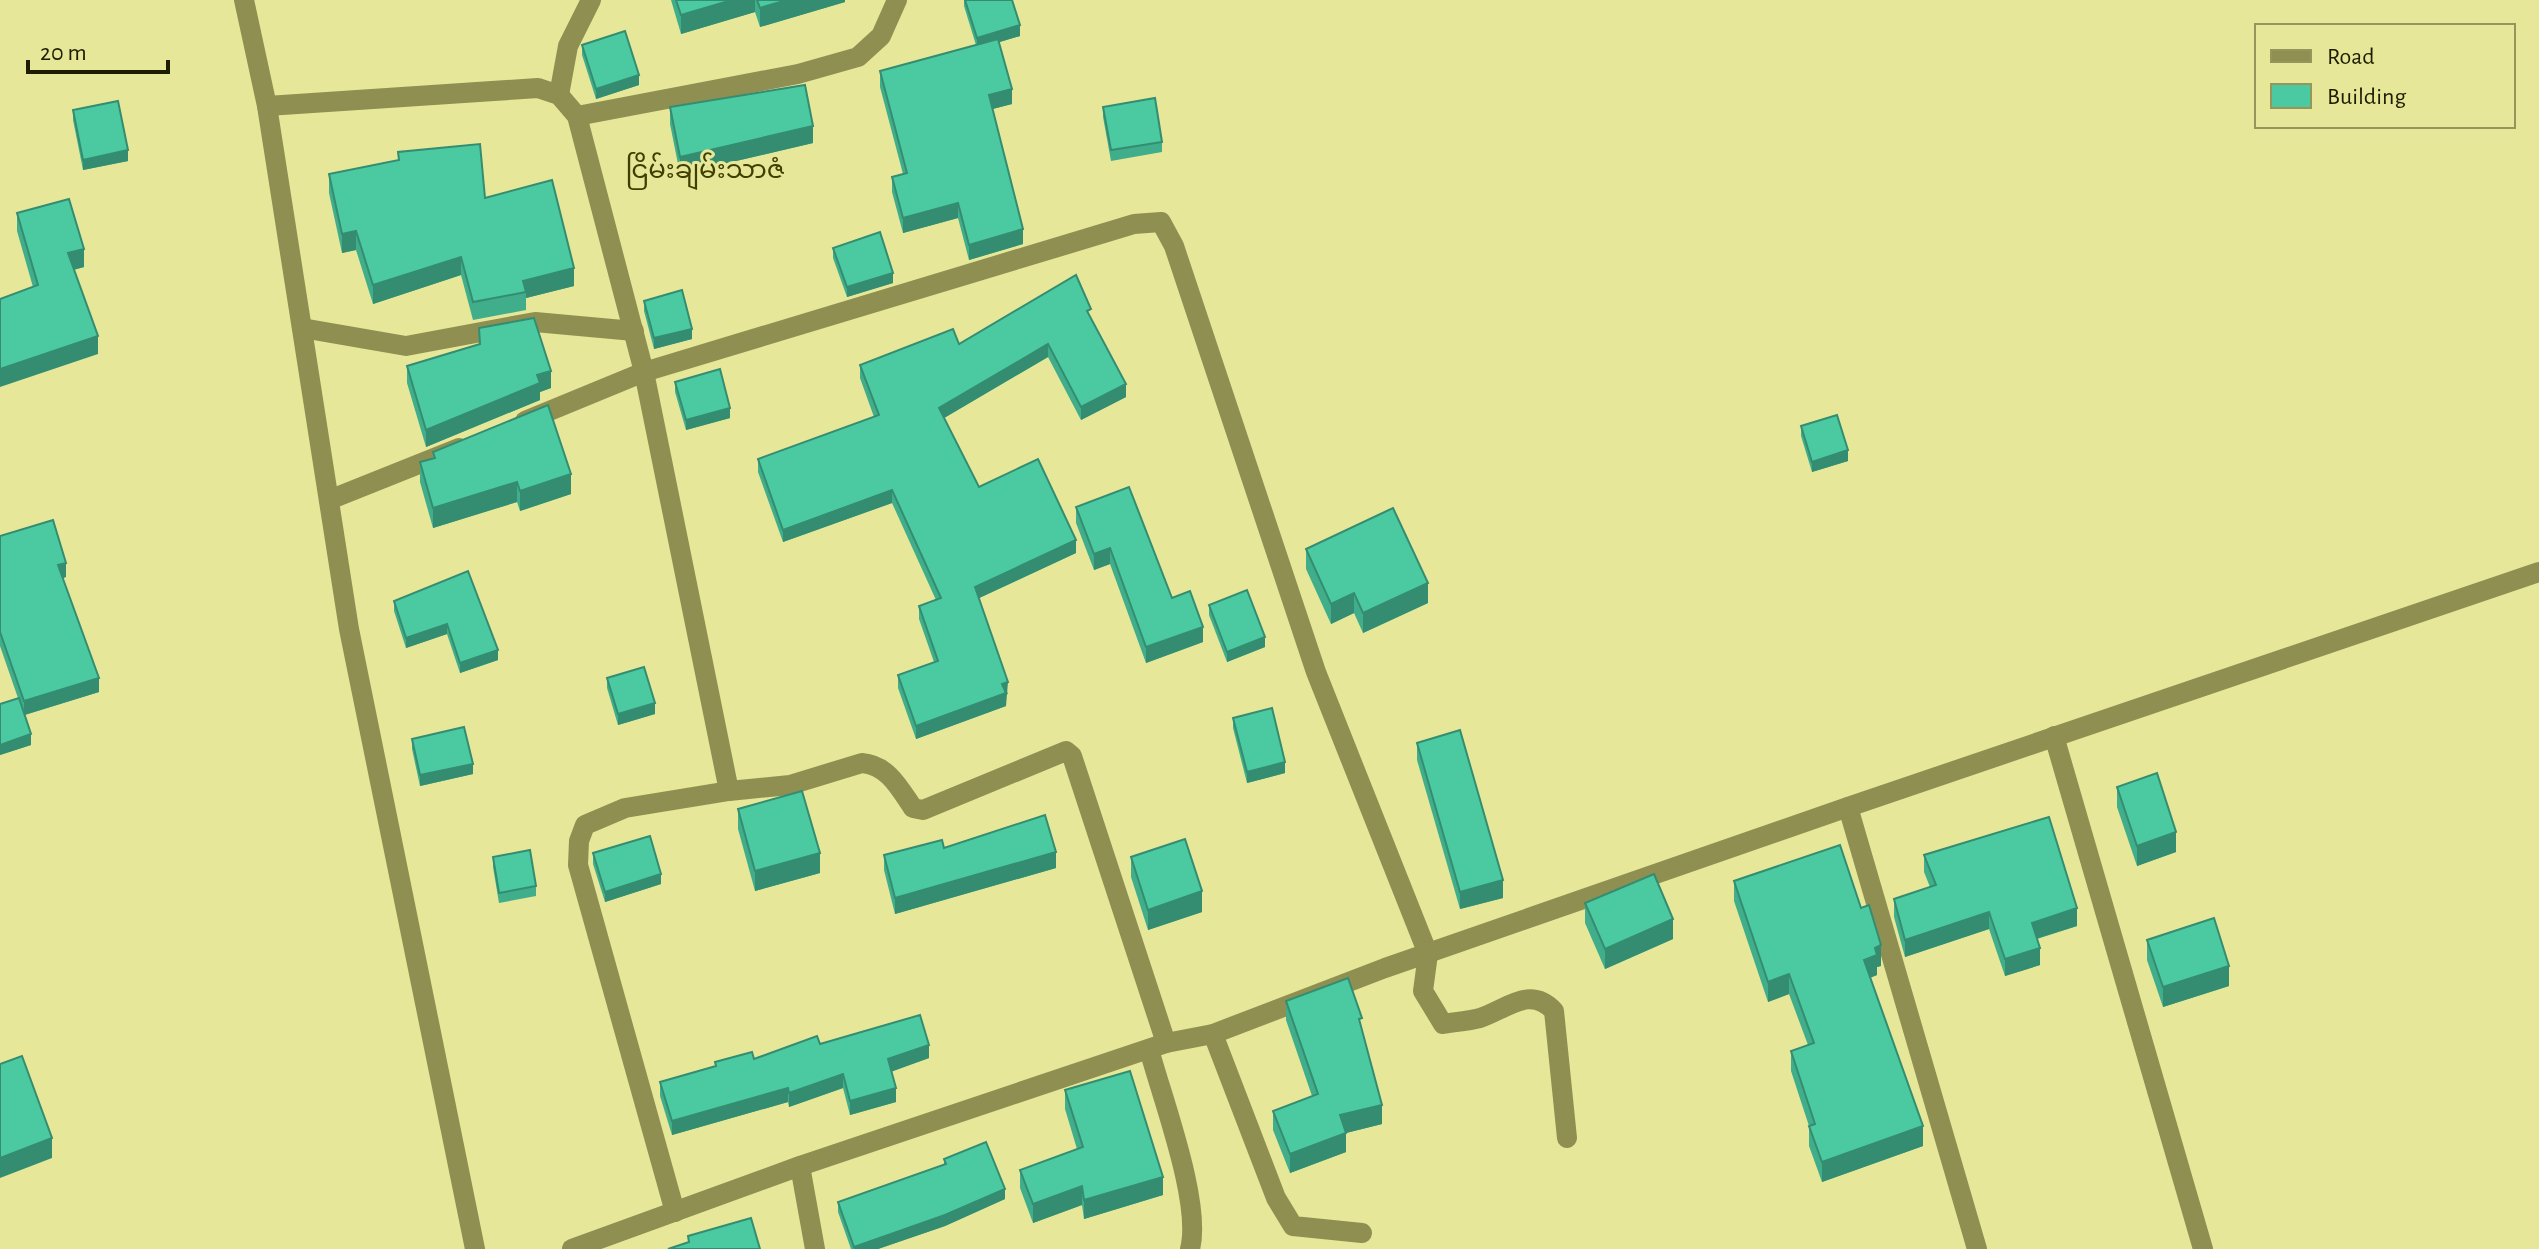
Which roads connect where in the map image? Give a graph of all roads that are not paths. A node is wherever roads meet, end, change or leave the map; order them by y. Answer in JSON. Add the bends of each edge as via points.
{"nodes":[{"id":1,"x":244,"y":0,"type":"edge"},
{"id":2,"x":591,"y":0,"type":"edge"},
{"id":3,"x":897,"y":0,"type":"edge"},
{"id":4,"x":559,"y":95,"type":"junction"},
{"id":5,"x":267,"y":106,"type":"junction"},
{"id":6,"x":577,"y":116,"type":"junction"},
{"id":7,"x":302,"y":328,"type":"junction"},
{"id":8,"x":634,"y":331,"type":"junction"},
{"id":9,"x":644,"y":372,"type":"junction"},
{"id":10,"x":501,"y":431,"type":"edge"},
{"id":11,"x":472,"y":442,"type":"edge"},
{"id":12,"x":329,"y":500,"type":"junction"},
{"id":13,"x":2539,"y":572,"type":"edge"},
{"id":14,"x":2054,"y":736,"type":"junction"},
{"id":15,"x":729,"y":791,"type":"junction"},
{"id":16,"x":1848,"y":807,"type":"junction"},
{"id":17,"x":1428,"y":954,"type":"junction"},
{"id":18,"x":1213,"y":1034,"type":"junction"},
{"id":19,"x":1157,"y":1046,"type":"junction"},
{"id":20,"x":1567,"y":1138,"type":"dead end"},
{"id":21,"x":800,"y":1166,"type":"junction"},
{"id":22,"x":675,"y":1212,"type":"junction"},
{"id":23,"x":1362,"y":1233,"type":"dead end"},
{"id":24,"x":475,"y":1249,"type":"edge"},
{"id":25,"x":572,"y":1249,"type":"edge"},
{"id":26,"x":815,"y":1249,"type":"edge"},
{"id":27,"x":1190,"y":1249,"type":"edge"},
{"id":28,"x":1977,"y":1249,"type":"edge"},
{"id":29,"x":2203,"y":1249,"type":"edge"}],
"edges":[{"from":1,"to":5,"type":"street"},
{"from":2,"to":4,"type":"street","via":[[568,46]]},
{"from":3,"to":6,"type":"street","via":[[881,36],[858,57],[798,74]]},
{"from":4,"to":5,"type":"street","via":[[538,88]]},
{"from":4,"to":6,"type":"street"},
{"from":5,"to":7,"type":"street"},
{"from":6,"to":8,"type":"street"},
{"from":7,"to":8,"type":"street","via":[[406,346],[535,322]]},
{"from":7,"to":12,"type":"street"},
{"from":8,"to":9,"type":"street"},
{"from":9,"to":10,"type":"street"},
{"from":9,"to":15,"type":"street"},
{"from":9,"to":17,"type":"street","via":[[1134,224],[1161,222],[1174,246],[1316,672]]},
{"from":11,"to":12,"type":"street"},
{"from":12,"to":24,"type":"street","via":[[349,629]]},
{"from":13,"to":14,"type":"street"},
{"from":14,"to":16,"type":"street"},
{"from":14,"to":29,"type":"street"},
{"from":15,"to":19,"type":"street","via":[[790,785],[873,763],[883,768],[913,808],[923,810],[1066,751],[1072,756]]},
{"from":15,"to":22,"type":"street","via":[[625,808],[585,825],[579,841],[578,865]]},
{"from":16,"to":17,"type":"street"},
{"from":16,"to":28,"type":"street"},
{"from":17,"to":18,"type":"street"},
{"from":17,"to":20,"type":"street","via":[[1423,991],[1443,1024],[1479,1018],[1527,997],[1545,1001],[1554,1011]]},
{"from":18,"to":19,"type":"street"},
{"from":18,"to":23,"type":"street","via":[[1276,1198],[1293,1226]]},
{"from":19,"to":21,"type":"street"},
{"from":19,"to":27,"type":"street","via":[[1191,1207]]},
{"from":21,"to":22,"type":"street"},
{"from":21,"to":26,"type":"street"},
{"from":22,"to":25,"type":"street"}]}
